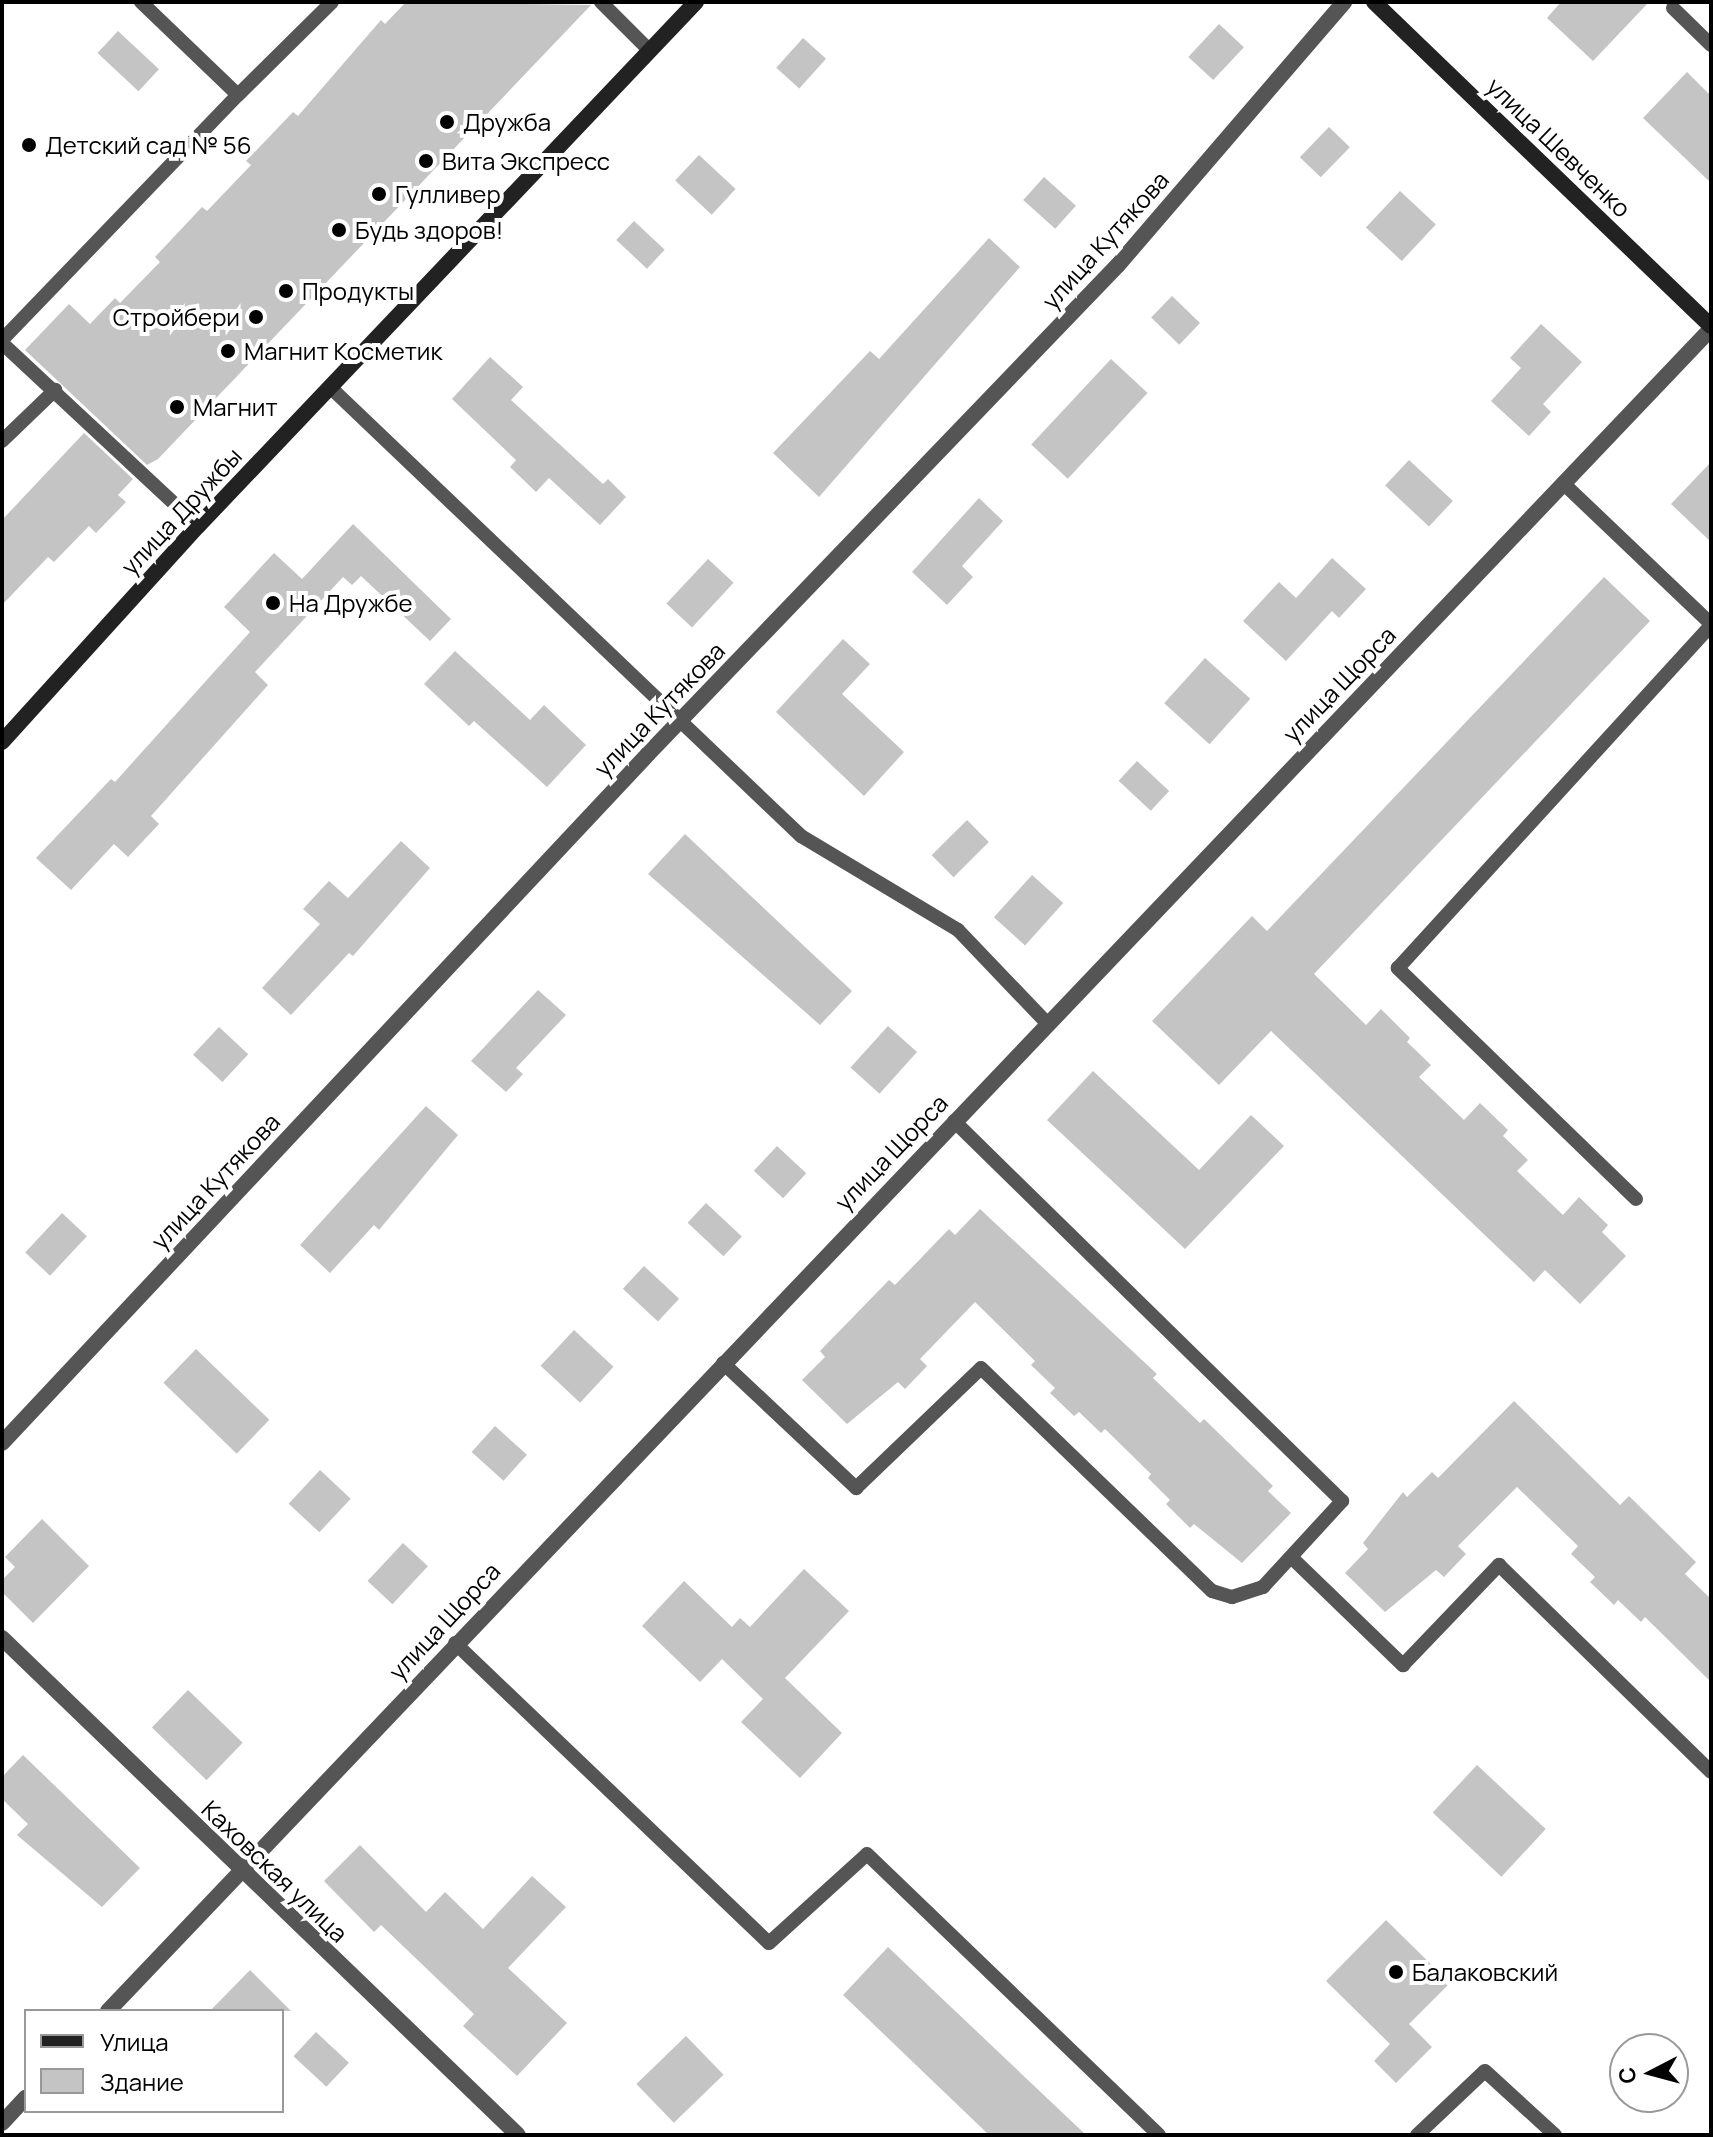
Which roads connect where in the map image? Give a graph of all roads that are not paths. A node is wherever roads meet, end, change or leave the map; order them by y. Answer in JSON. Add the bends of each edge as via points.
{"nodes":[{"id":1,"x":141,"y":2,"type":"edge"},
{"id":2,"x":332,"y":2,"type":"edge"},
{"id":3,"x":601,"y":2,"type":"edge"},
{"id":4,"x":696,"y":2,"type":"edge"},
{"id":5,"x":1344,"y":2,"type":"edge"},
{"id":6,"x":1374,"y":2,"type":"edge"},
{"id":7,"x":1673,"y":8,"type":"dead end"},
{"id":8,"x":1711,"y":45,"type":"edge"},
{"id":9,"x":650,"y":51,"type":"junction"},
{"id":10,"x":238,"y":95,"type":"junction"},
{"id":11,"x":1711,"y":327,"type":"edge"},
{"id":12,"x":2,"y":341,"type":"edge"},
{"id":13,"x":330,"y":387,"type":"junction"},
{"id":14,"x":55,"y":390,"type":"junction"},
{"id":15,"x":2,"y":441,"type":"edge"},
{"id":16,"x":1563,"y":483,"type":"junction"},
{"id":17,"x":198,"y":526,"type":"junction"},
{"id":18,"x":1711,"y":624,"type":"edge"},
{"id":19,"x":680,"y":721,"type":"junction"},
{"id":20,"x":2,"y":742,"type":"edge"},
{"id":21,"x":1047,"y":1023,"type":"junction"},
{"id":22,"x":954,"y":1121,"type":"junction"},
{"id":23,"x":1636,"y":1199,"type":"dead end"},
{"id":24,"x":723,"y":1363,"type":"junction"},
{"id":25,"x":2,"y":1443,"type":"edge"},
{"id":26,"x":1291,"y":1557,"type":"junction"},
{"id":27,"x":2,"y":1638,"type":"edge"},
{"id":28,"x":455,"y":1643,"type":"junction"},
{"id":29,"x":1711,"y":1772,"type":"edge"},
{"id":30,"x":240,"y":1872,"type":"junction"},
{"id":31,"x":110,"y":2009,"type":"edge"},
{"id":32,"x":24,"y":2099,"type":"edge"},
{"id":33,"x":2,"y":2123,"type":"edge"},
{"id":34,"x":518,"y":2135,"type":"edge"},
{"id":35,"x":1159,"y":2135,"type":"edge"},
{"id":36,"x":1417,"y":2135,"type":"edge"},
{"id":37,"x":1555,"y":2135,"type":"edge"}],
"edges":[{"from":1,"to":10,"type":"lane"},
{"from":2,"to":10,"type":"lane"},
{"from":3,"to":9,"type":"lane"},
{"from":4,"to":9,"type":"street","name":"улица Дружбы"},
{"from":5,"to":19,"type":"street","name":"улица Кутякова","via":[[1118,265]]},
{"from":6,"to":11,"type":"street","name":"улица Шевченко"},
{"from":7,"to":8,"type":"lane"},
{"from":9,"to":13,"type":"street","name":"улица Дружбы"},
{"from":10,"to":12,"type":"lane"},
{"from":11,"to":16,"type":"street","name":"улица Щорса"},
{"from":12,"to":14,"type":"lane"},
{"from":13,"to":17,"type":"street","name":"улица Дружбы"},
{"from":13,"to":19,"type":"lane"},
{"from":14,"to":15,"type":"lane"},
{"from":14,"to":17,"type":"lane"},
{"from":16,"to":18,"type":"lane"},
{"from":16,"to":21,"type":"street","name":"улица Щорса"},
{"from":17,"to":20,"type":"street","name":"улица Дружбы"},
{"from":18,"to":23,"type":"lane","via":[[1398,968]]},
{"from":19,"to":21,"type":"lane","via":[[801,836],[958,930]]},
{"from":19,"to":25,"type":"street","name":"улица Кутякова"},
{"from":21,"to":22,"type":"street","name":"улица Щорса"},
{"from":22,"to":24,"type":"street","name":"улица Щорса"},
{"from":22,"to":26,"type":"lane","via":[[1342,1501]]},
{"from":24,"to":26,"type":"lane","via":[[856,1488],[981,1368],[1212,1591],[1232,1597],[1263,1587]]},
{"from":24,"to":28,"type":"street","name":"улица Щорса"},
{"from":26,"to":29,"type":"lane","via":[[1403,1665],[1499,1565]]},
{"from":27,"to":30,"type":"street","name":"Каховская улица"},
{"from":28,"to":30,"type":"street","name":"улица Щорса"},
{"from":28,"to":35,"type":"lane","via":[[769,1943],[867,1854]]},
{"from":30,"to":31,"type":"street","name":"улица Щорса"},
{"from":30,"to":34,"type":"street","name":"Каховская улица"},
{"from":32,"to":33,"type":"street"},
{"from":36,"to":37,"type":"lane","via":[[1485,2071]]}]}
